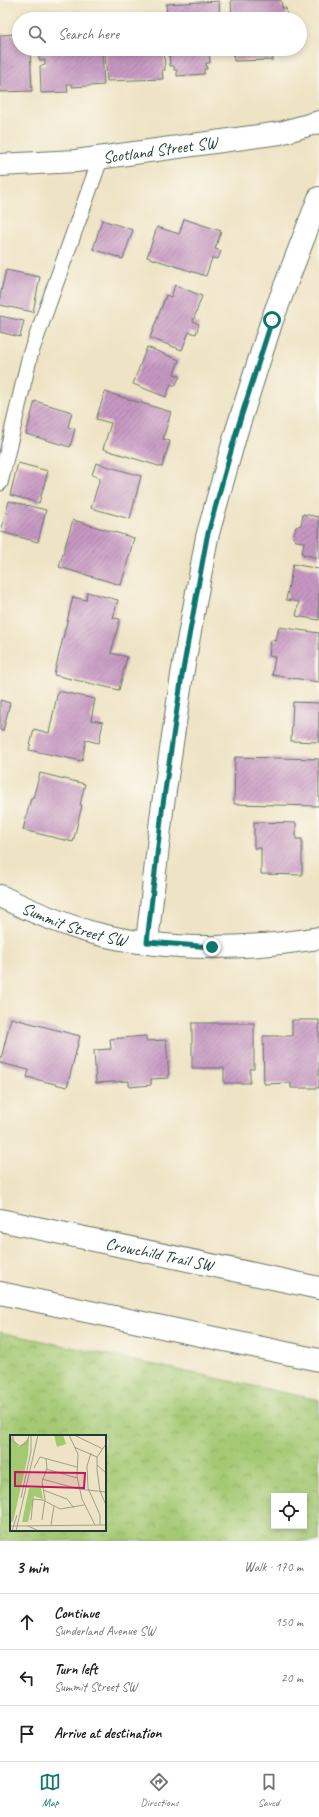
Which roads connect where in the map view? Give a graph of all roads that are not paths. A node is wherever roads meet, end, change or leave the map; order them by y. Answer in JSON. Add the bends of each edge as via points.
{"nodes":[{"id":1,"x":319,"y":122,"type":"edge"},
{"id":2,"x":101,"y":157,"type":"junction"},
{"id":3,"x":0,"y":165,"type":"edge"},
{"id":4,"x":319,"y":198,"type":"edge"},
{"id":5,"x":0,"y":483,"type":"edge"},
{"id":6,"x":0,"y":896,"type":"edge"},
{"id":7,"x":319,"y":938,"type":"edge"},
{"id":8,"x":147,"y":942,"type":"junction"},
{"id":9,"x":0,"y":1220,"type":"edge"},
{"id":10,"x":319,"y":1288,"type":"edge"},
{"id":11,"x":0,"y":1293,"type":"edge"},
{"id":12,"x":319,"y":1360,"type":"edge"}],
"edges":[{"from":1,"to":2,"type":"main road","name":"Scotland Street SW","via":[[280,133]]},
{"from":2,"to":3,"type":"main road","name":"Scotland Street SW","via":[[76,161]]},
{"from":2,"to":5,"type":"lane","via":[[30,355]]},
{"from":4,"to":8,"type":"main road","via":[[272,320],[236,433],[207,537],[162,811]]},
{"from":6,"to":8,"type":"main road","name":"Summit Street SW","via":[[90,932]]},
{"from":7,"to":8,"type":"main road","name":"Summit Street SW","via":[[241,947]]},
{"from":9,"to":10,"type":"main road","name":"Crowchild Trail SW"},
{"from":11,"to":12,"type":"main road"}]}
